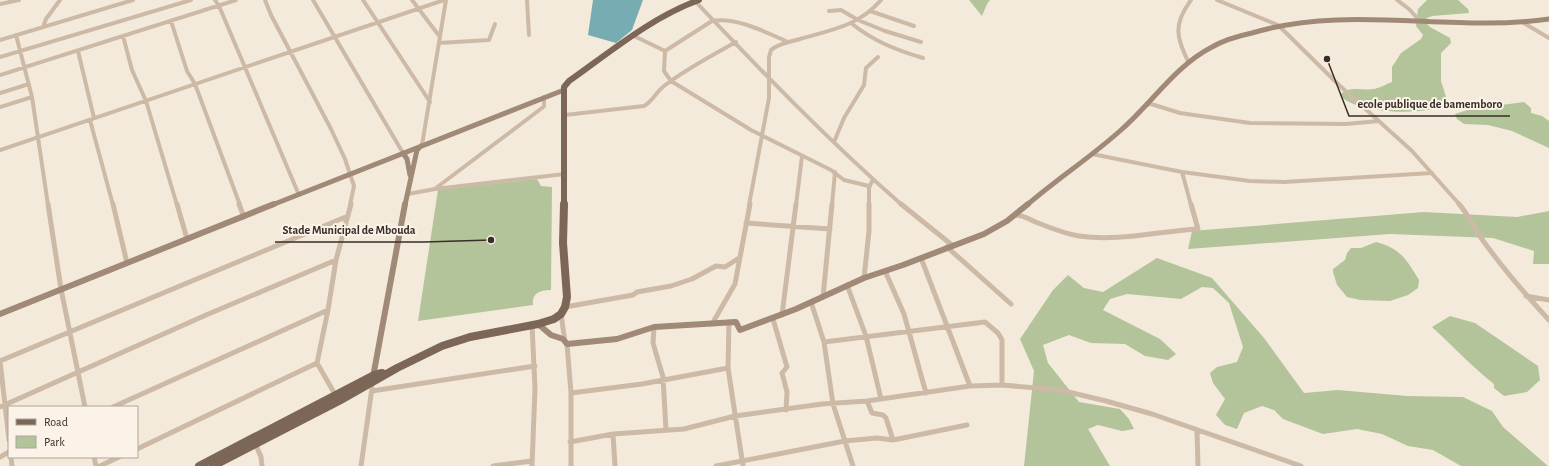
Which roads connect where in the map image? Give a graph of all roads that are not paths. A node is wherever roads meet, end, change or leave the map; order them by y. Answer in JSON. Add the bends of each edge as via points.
{"nodes":[{"id":1,"x":19,"y":0,"type":"edge"},
{"id":2,"x":60,"y":0,"type":"edge"},
{"id":3,"x":133,"y":0,"type":"edge"},
{"id":4,"x":192,"y":0,"type":"edge"},
{"id":5,"x":215,"y":0,"type":"edge"},
{"id":6,"x":236,"y":0,"type":"edge"},
{"id":7,"x":265,"y":0,"type":"edge"},
{"id":8,"x":313,"y":0,"type":"edge"},
{"id":9,"x":363,"y":0,"type":"edge"},
{"id":10,"x":412,"y":0,"type":"edge"},
{"id":11,"x":445,"y":0,"type":"edge"},
{"id":12,"x":527,"y":0,"type":"edge"},
{"id":13,"x":696,"y":0,"type":"edge"},
{"id":14,"x":881,"y":0,"type":"edge"},
{"id":15,"x":1191,"y":0,"type":"edge"},
{"id":16,"x":1217,"y":0,"type":"edge"},
{"id":17,"x":1397,"y":0,"type":"edge"},
{"id":18,"x":0,"y":4,"type":"edge"},
{"id":19,"x":219,"y":6,"type":"junction"},
{"id":20,"x":419,"y":8,"type":"junction"},
{"id":21,"x":829,"y":11,"type":"dead end"},
{"id":22,"x":870,"y":11,"type":"junction"},
{"id":23,"x":1549,"y":19,"type":"edge"},
{"id":24,"x":714,"y":20,"type":"junction"},
{"id":25,"x":858,"y":20,"type":"junction"},
{"id":26,"x":1419,"y":20,"type":"junction"},
{"id":27,"x":171,"y":21,"type":"junction"},
{"id":28,"x":1522,"y":22,"type":"junction"},
{"id":29,"x":378,"y":23,"type":"junction"},
{"id":30,"x":850,"y":23,"type":"junction"},
{"id":31,"x":495,"y":24,"type":"dead end"},
{"id":32,"x":1278,"y":25,"type":"junction"},
{"id":33,"x":914,"y":26,"type":"dead end"},
{"id":34,"x":43,"y":27,"type":"junction"},
{"id":35,"x":16,"y":35,"type":"junction"},
{"id":36,"x":529,"y":35,"type":"dead end"},
{"id":37,"x":124,"y":36,"type":"junction"},
{"id":38,"x":634,"y":36,"type":"junction"},
{"id":39,"x":335,"y":37,"type":"junction"},
{"id":40,"x":440,"y":38,"type":"junction"},
{"id":41,"x":1549,"y":38,"type":"edge"},
{"id":42,"x":0,"y":40,"type":"edge"},
{"id":43,"x":736,"y":42,"type":"junction"},
{"id":44,"x":788,"y":42,"type":"junction"},
{"id":45,"x":921,"y":42,"type":"dead end"},
{"id":46,"x":439,"y":43,"type":"junction"},
{"id":47,"x":21,"y":51,"type":"junction"},
{"id":48,"x":665,"y":51,"type":"junction"},
{"id":49,"x":78,"y":52,"type":"junction"},
{"id":50,"x":291,"y":52,"type":"junction"},
{"id":51,"x":0,"y":57,"type":"edge"},
{"id":52,"x":878,"y":57,"type":"dead end"},
{"id":53,"x":923,"y":58,"type":"dead end"},
{"id":54,"x":1189,"y":63,"type":"junction"},
{"id":55,"x":25,"y":68,"type":"junction"},
{"id":56,"x":244,"y":68,"type":"junction"},
{"id":57,"x":0,"y":75,"type":"edge"},
{"id":58,"x":769,"y":79,"type":"junction"},
{"id":59,"x":671,"y":82,"type":"junction"},
{"id":60,"x":29,"y":84,"type":"junction"},
{"id":61,"x":195,"y":84,"type":"junction"},
{"id":62,"x":564,"y":90,"type":"junction"},
{"id":63,"x":0,"y":93,"type":"edge"},
{"id":64,"x":32,"y":97,"type":"junction"},
{"id":65,"x":544,"y":97,"type":"junction"},
{"id":66,"x":146,"y":101,"type":"junction"},
{"id":67,"x":430,"y":102,"type":"junction"},
{"id":68,"x":1146,"y":105,"type":"junction"},
{"id":69,"x":0,"y":108,"type":"edge"},
{"id":70,"x":565,"y":115,"type":"junction"},
{"id":71,"x":92,"y":119,"type":"junction"},
{"id":72,"x":1379,"y":121,"type":"junction"},
{"id":73,"x":761,"y":136,"type":"junction"},
{"id":74,"x":38,"y":137,"type":"junction"},
{"id":75,"x":834,"y":142,"type":"junction"},
{"id":76,"x":422,"y":145,"type":"junction"},
{"id":77,"x":0,"y":150,"type":"edge"},
{"id":78,"x":402,"y":153,"type":"junction"},
{"id":79,"x":1092,"y":154,"type":"junction"},
{"id":80,"x":802,"y":156,"type":"junction"},
{"id":81,"x":835,"y":172,"type":"junction"},
{"id":82,"x":1182,"y":172,"type":"junction"},
{"id":83,"x":1432,"y":173,"type":"junction"},
{"id":84,"x":351,"y":174,"type":"junction"},
{"id":85,"x":565,"y":174,"type":"junction"},
{"id":86,"x":410,"y":179,"type":"junction"},
{"id":87,"x":873,"y":179,"type":"junction"},
{"id":88,"x":869,"y":186,"type":"junction"},
{"id":89,"x":435,"y":189,"type":"junction"},
{"id":90,"x":408,"y":194,"type":"junction"},
{"id":91,"x":299,"y":195,"type":"junction"},
{"id":92,"x":1014,"y":215,"type":"junction"},
{"id":93,"x":348,"y":216,"type":"junction"},
{"id":94,"x":244,"y":217,"type":"junction"},
{"id":95,"x":746,"y":223,"type":"junction"},
{"id":96,"x":793,"y":226,"type":"junction"},
{"id":97,"x":830,"y":229,"type":"junction"},
{"id":98,"x":187,"y":239,"type":"junction"},
{"id":99,"x":950,"y":246,"type":"junction"},
{"id":100,"x":739,"y":258,"type":"junction"},
{"id":101,"x":921,"y":258,"type":"junction"},
{"id":102,"x":336,"y":260,"type":"junction"},
{"id":103,"x":127,"y":263,"type":"junction"},
{"id":104,"x":885,"y":271,"type":"junction"},
{"id":105,"x":864,"y":278,"type":"junction"},
{"id":106,"x":847,"y":285,"type":"junction"},
{"id":107,"x":61,"y":289,"type":"junction"},
{"id":108,"x":1526,"y":296,"type":"junction"},
{"id":109,"x":824,"y":297,"type":"junction"},
{"id":110,"x":1549,"y":300,"type":"edge"},
{"id":111,"x":811,"y":302,"type":"junction"},
{"id":112,"x":1011,"y":304,"type":"dead end"},
{"id":113,"x":565,"y":307,"type":"junction"},
{"id":114,"x":328,"y":310,"type":"junction"},
{"id":115,"x":0,"y":314,"type":"edge"},
{"id":116,"x":561,"y":314,"type":"junction"},
{"id":117,"x":782,"y":315,"type":"junction"},
{"id":118,"x":773,"y":319,"type":"junction"},
{"id":119,"x":1549,"y":320,"type":"edge"},
{"id":120,"x":729,"y":322,"type":"junction"},
{"id":121,"x":712,"y":324,"type":"junction"},
{"id":122,"x":535,"y":325,"type":"junction"},
{"id":123,"x":948,"y":326,"type":"junction"},
{"id":124,"x":654,"y":327,"type":"junction"},
{"id":125,"x":908,"y":331,"type":"junction"},
{"id":126,"x":70,"y":332,"type":"junction"},
{"id":127,"x":866,"y":336,"type":"junction"},
{"id":128,"x":824,"y":342,"type":"junction"},
{"id":129,"x":566,"y":344,"type":"junction"},
{"id":130,"x":0,"y":361,"type":"edge"},
{"id":131,"x":317,"y":363,"type":"junction"},
{"id":132,"x":534,"y":366,"type":"junction"},
{"id":133,"x":728,"y":368,"type":"junction"},
{"id":134,"x":78,"y":372,"type":"junction"},
{"id":135,"x":663,"y":381,"type":"junction"},
{"id":136,"x":372,"y":383,"type":"junction"},
{"id":137,"x":1002,"y":385,"type":"junction"},
{"id":138,"x":970,"y":386,"type":"junction"},
{"id":139,"x":571,"y":393,"type":"junction"},
{"id":140,"x":926,"y":393,"type":"junction"},
{"id":141,"x":336,"y":396,"type":"junction"},
{"id":142,"x":882,"y":399,"type":"junction"},
{"id":143,"x":867,"y":401,"type":"junction"},
{"id":144,"x":833,"y":404,"type":"junction"},
{"id":145,"x":3,"y":406,"type":"edge"},
{"id":146,"x":85,"y":406,"type":"edge"},
{"id":147,"x":115,"y":406,"type":"edge"},
{"id":148,"x":786,"y":410,"type":"junction"},
{"id":149,"x":735,"y":416,"type":"junction"},
{"id":150,"x":966,"y":425,"type":"dead end"},
{"id":151,"x":666,"y":430,"type":"junction"},
{"id":152,"x":1197,"y":431,"type":"junction"},
{"id":153,"x":8,"y":434,"type":"edge"},
{"id":154,"x":613,"y":434,"type":"junction"},
{"id":155,"x":893,"y":440,"type":"junction"},
{"id":156,"x":255,"y":441,"type":"junction"},
{"id":157,"x":845,"y":441,"type":"junction"},
{"id":158,"x":570,"y":442,"type":"junction"},
{"id":159,"x":138,"y":448,"type":"edge"},
{"id":160,"x":117,"y":458,"type":"edge"},
{"id":161,"x":532,"y":463,"type":"edge"},
{"id":162,"x":743,"y":463,"type":"edge"},
{"id":163,"x":100,"y":466,"type":"edge"},
{"id":164,"x":199,"y":466,"type":"edge"},
{"id":165,"x":214,"y":466,"type":"edge"},
{"id":166,"x":262,"y":466,"type":"edge"},
{"id":167,"x":361,"y":466,"type":"edge"},
{"id":168,"x":493,"y":466,"type":"edge"},
{"id":169,"x":571,"y":466,"type":"edge"},
{"id":170,"x":615,"y":466,"type":"edge"},
{"id":171,"x":716,"y":466,"type":"edge"},
{"id":172,"x":853,"y":466,"type":"edge"},
{"id":173,"x":1198,"y":466,"type":"edge"},
{"id":174,"x":1301,"y":466,"type":"edge"}],
"edges":[{"from":1,"to":18,"type":"street"},
{"from":2,"to":34,"type":"street","via":[[45,20]]},
{"from":3,"to":34,"type":"street"},
{"from":4,"to":47,"type":"street"},
{"from":5,"to":19,"type":"street"},
{"from":6,"to":19,"type":"street"},
{"from":7,"to":50,"type":"street"},
{"from":8,"to":39,"type":"street"},
{"from":9,"to":29,"type":"street"},
{"from":10,"to":20,"type":"street"},
{"from":11,"to":20,"type":"street"},
{"from":11,"to":40,"type":"street"},
{"from":12,"to":36,"type":"street"},
{"from":13,"to":24,"type":"street"},
{"from":13,"to":38,"type":"main road"},
{"from":14,"to":22,"type":"street"},
{"from":15,"to":54,"type":"street","via":[[1183,11],[1177,28],[1179,45]]},
{"from":16,"to":32,"type":"street"},
{"from":17,"to":26,"type":"street"},
{"from":19,"to":27,"type":"street"},
{"from":19,"to":56,"type":"street"},
{"from":20,"to":29,"type":"street"},
{"from":20,"to":40,"type":"street"},
{"from":21,"to":25,"type":"street","via":[[840,9]]},
{"from":22,"to":25,"type":"street"},
{"from":22,"to":33,"type":"street"},
{"from":23,"to":28,"type":"street"},
{"from":24,"to":43,"type":"street"},
{"from":24,"to":44,"type":"street","via":[[744,25]]},
{"from":24,"to":48,"type":"street"},
{"from":25,"to":30,"type":"street"},
{"from":25,"to":45,"type":"street","via":[[891,34]]},
{"from":26,"to":28,"type":"street"},
{"from":26,"to":32,"type":"street","via":[[1367,19]]},
{"from":27,"to":37,"type":"street"},
{"from":27,"to":61,"type":"street","via":[[186,71]]},
{"from":28,"to":41,"type":"street"},
{"from":29,"to":39,"type":"street"},
{"from":29,"to":67,"type":"street"},
{"from":30,"to":44,"type":"street","via":[[832,31]]},
{"from":30,"to":53,"type":"street","via":[[883,46]]},
{"from":31,"to":46,"type":"street","via":[[488,40]]},
{"from":32,"to":54,"type":"street","via":[[1212,46]]},
{"from":32,"to":72,"type":"street"},
{"from":34,"to":35,"type":"street"},
{"from":35,"to":42,"type":"street"},
{"from":35,"to":47,"type":"street"},
{"from":37,"to":49,"type":"street","via":[[103,41]]},
{"from":37,"to":66,"type":"street","via":[[132,70]]},
{"from":38,"to":48,"type":"street"},
{"from":38,"to":62,"type":"main road","via":[[569,81]]},
{"from":39,"to":50,"type":"street"},
{"from":39,"to":78,"type":"street"},
{"from":40,"to":46,"type":"street"},
{"from":43,"to":58,"type":"street"},
{"from":43,"to":59,"type":"street","via":[[705,58]]},
{"from":44,"to":58,"type":"street","via":[[770,50]]},
{"from":46,"to":67,"type":"street"},
{"from":47,"to":51,"type":"street"},
{"from":47,"to":55,"type":"street"},
{"from":48,"to":59,"type":"street","via":[[664,71]]},
{"from":49,"to":55,"type":"street"},
{"from":49,"to":71,"type":"street"},
{"from":50,"to":56,"type":"street"},
{"from":50,"to":84,"type":"street"},
{"from":52,"to":75,"type":"street","via":[[866,68],[864,85],[844,118]]},
{"from":54,"to":68,"type":"street"},
{"from":55,"to":57,"type":"street"},
{"from":55,"to":60,"type":"street"},
{"from":56,"to":61,"type":"street"},
{"from":56,"to":91,"type":"street"},
{"from":58,"to":73,"type":"street","via":[[769,98]]},
{"from":58,"to":75,"type":"street"},
{"from":59,"to":70,"type":"street","via":[[661,88],[650,103],[644,106]]},
{"from":59,"to":73,"type":"street"},
{"from":60,"to":63,"type":"street"},
{"from":60,"to":64,"type":"street"},
{"from":61,"to":66,"type":"street"},
{"from":61,"to":94,"type":"street"},
{"from":62,"to":65,"type":"street"},
{"from":62,"to":70,"type":"main road"},
{"from":64,"to":69,"type":"street"},
{"from":64,"to":74,"type":"street"},
{"from":65,"to":76,"type":"street"},
{"from":65,"to":89,"type":"street","via":[[542,108]]},
{"from":66,"to":71,"type":"street"},
{"from":66,"to":98,"type":"street"},
{"from":67,"to":76,"type":"street"},
{"from":68,"to":72,"type":"street","via":[[1151,104],[1184,114],[1250,123],[1346,124]]},
{"from":68,"to":79,"type":"street"},
{"from":70,"to":85,"type":"main road"},
{"from":71,"to":74,"type":"street"},
{"from":71,"to":103,"type":"street"},
{"from":72,"to":83,"type":"street"},
{"from":73,"to":80,"type":"street"},
{"from":73,"to":95,"type":"street"},
{"from":74,"to":77,"type":"street"},
{"from":74,"to":107,"type":"street"},
{"from":75,"to":87,"type":"street"},
{"from":76,"to":78,"type":"street"},
{"from":76,"to":86,"type":"street","via":[[417,150]]},
{"from":78,"to":84,"type":"street"},
{"from":78,"to":86,"type":"street","via":[[407,159]]},
{"from":79,"to":82,"type":"street"},
{"from":79,"to":92,"type":"street"},
{"from":80,"to":81,"type":"street"},
{"from":80,"to":96,"type":"street"},
{"from":81,"to":88,"type":"street","via":[[844,180]]},
{"from":81,"to":97,"type":"street"},
{"from":82,"to":83,"type":"street","via":[[1270,182]]},
{"from":82,"to":92,"type":"street","via":[[1198,229],[1128,237],[1086,236],[1052,228],[1020,214]]},
{"from":83,"to":108,"type":"street","via":[[1466,213],[1478,234]]},
{"from":84,"to":91,"type":"street"},
{"from":84,"to":93,"type":"street","via":[[354,186]]},
{"from":85,"to":89,"type":"street"},
{"from":85,"to":113,"type":"main road"},
{"from":86,"to":90,"type":"street"},
{"from":87,"to":88,"type":"street"},
{"from":87,"to":99,"type":"street"},
{"from":88,"to":105,"type":"street","via":[[869,231]]},
{"from":89,"to":90,"type":"street"},
{"from":90,"to":136,"type":"street"},
{"from":91,"to":94,"type":"street"},
{"from":92,"to":99,"type":"street","via":[[994,229]]},
{"from":93,"to":102,"type":"street"},
{"from":93,"to":126,"type":"street"},
{"from":94,"to":98,"type":"street"},
{"from":95,"to":96,"type":"street"},
{"from":95,"to":100,"type":"street"},
{"from":96,"to":97,"type":"street"},
{"from":96,"to":117,"type":"street"},
{"from":97,"to":109,"type":"street"},
{"from":98,"to":103,"type":"street"},
{"from":99,"to":101,"type":"street"},
{"from":99,"to":112,"type":"street"},
{"from":100,"to":113,"type":"street","via":[[725,267],[716,266],[692,279],[671,286]]},
{"from":100,"to":121,"type":"street","via":[[735,284]]},
{"from":101,"to":104,"type":"street"},
{"from":101,"to":123,"type":"street"},
{"from":102,"to":114,"type":"street"},
{"from":102,"to":134,"type":"street"},
{"from":103,"to":107,"type":"street"},
{"from":104,"to":105,"type":"street"},
{"from":104,"to":125,"type":"street"},
{"from":105,"to":106,"type":"street"},
{"from":106,"to":109,"type":"street"},
{"from":106,"to":127,"type":"street"},
{"from":107,"to":115,"type":"street"},
{"from":107,"to":126,"type":"street"},
{"from":108,"to":110,"type":"street"},
{"from":108,"to":119,"type":"street"},
{"from":109,"to":111,"type":"street"},
{"from":111,"to":117,"type":"street"},
{"from":111,"to":128,"type":"street"},
{"from":113,"to":116,"type":"main road"},
{"from":114,"to":131,"type":"street"},
{"from":114,"to":147,"type":"street"},
{"from":116,"to":122,"type":"main road"},
{"from":116,"to":129,"type":"street"},
{"from":117,"to":118,"type":"street"},
{"from":118,"to":120,"type":"street","via":[[740,330],[736,322]]},
{"from":118,"to":148,"type":"street","via":[[787,367],[782,373],[787,392]]},
{"from":120,"to":121,"type":"street"},
{"from":120,"to":133,"type":"street"},
{"from":121,"to":124,"type":"street"},
{"from":122,"to":129,"type":"street","via":[[563,339]]},
{"from":122,"to":132,"type":"street"},
{"from":122,"to":136,"type":"main road","via":[[459,340],[430,351]]},
{"from":123,"to":125,"type":"street"},
{"from":123,"to":137,"type":"street","via":[[985,322],[998,333],[1002,340]]},
{"from":123,"to":138,"type":"street"},
{"from":124,"to":129,"type":"street","via":[[617,339]]},
{"from":124,"to":135,"type":"street","via":[[654,343]]},
{"from":125,"to":127,"type":"street"},
{"from":125,"to":140,"type":"street"},
{"from":126,"to":130,"type":"street"},
{"from":126,"to":134,"type":"street"},
{"from":127,"to":128,"type":"street"},
{"from":127,"to":142,"type":"street"},
{"from":128,"to":144,"type":"street"},
{"from":129,"to":139,"type":"street"},
{"from":130,"to":145,"type":"street"},
{"from":131,"to":141,"type":"street"},
{"from":131,"to":159,"type":"street"},
{"from":132,"to":136,"type":"street"},
{"from":132,"to":161,"type":"street"},
{"from":133,"to":135,"type":"street"},
{"from":133,"to":149,"type":"street"},
{"from":134,"to":145,"type":"street"},
{"from":134,"to":146,"type":"street"},
{"from":135,"to":139,"type":"street"},
{"from":135,"to":151,"type":"street"},
{"from":136,"to":141,"type":"main road"},
{"from":136,"to":156,"type":"main road"},
{"from":136,"to":167,"type":"street"},
{"from":137,"to":138,"type":"street"},
{"from":137,"to":152,"type":"street","via":[[1044,387],[1074,392],[1128,407]]},
{"from":138,"to":140,"type":"street"},
{"from":139,"to":158,"type":"street"},
{"from":140,"to":142,"type":"street"},
{"from":141,"to":156,"type":"main road"},
{"from":142,"to":143,"type":"street"},
{"from":143,"to":144,"type":"street"},
{"from":143,"to":155,"type":"street","via":[[872,413],[886,418]]},
{"from":144,"to":148,"type":"street"},
{"from":144,"to":157,"type":"street"},
{"from":145,"to":153,"type":"street"},
{"from":148,"to":149,"type":"street"},
{"from":149,"to":151,"type":"street","via":[[684,429]]},
{"from":149,"to":162,"type":"street"},
{"from":150,"to":155,"type":"street"},
{"from":151,"to":154,"type":"street"},
{"from":152,"to":173,"type":"street"},
{"from":152,"to":174,"type":"street"},
{"from":154,"to":158,"type":"street"},
{"from":154,"to":170,"type":"street"},
{"from":155,"to":157,"type":"street","via":[[877,438]]},
{"from":156,"to":164,"type":"main road"},
{"from":156,"to":165,"type":"main road"},
{"from":156,"to":166,"type":"street"},
{"from":157,"to":162,"type":"street"},
{"from":157,"to":172,"type":"street"},
{"from":158,"to":169,"type":"street"},
{"from":160,"to":163,"type":"street"},
{"from":161,"to":168,"type":"street"},
{"from":162,"to":171,"type":"street"}]}
